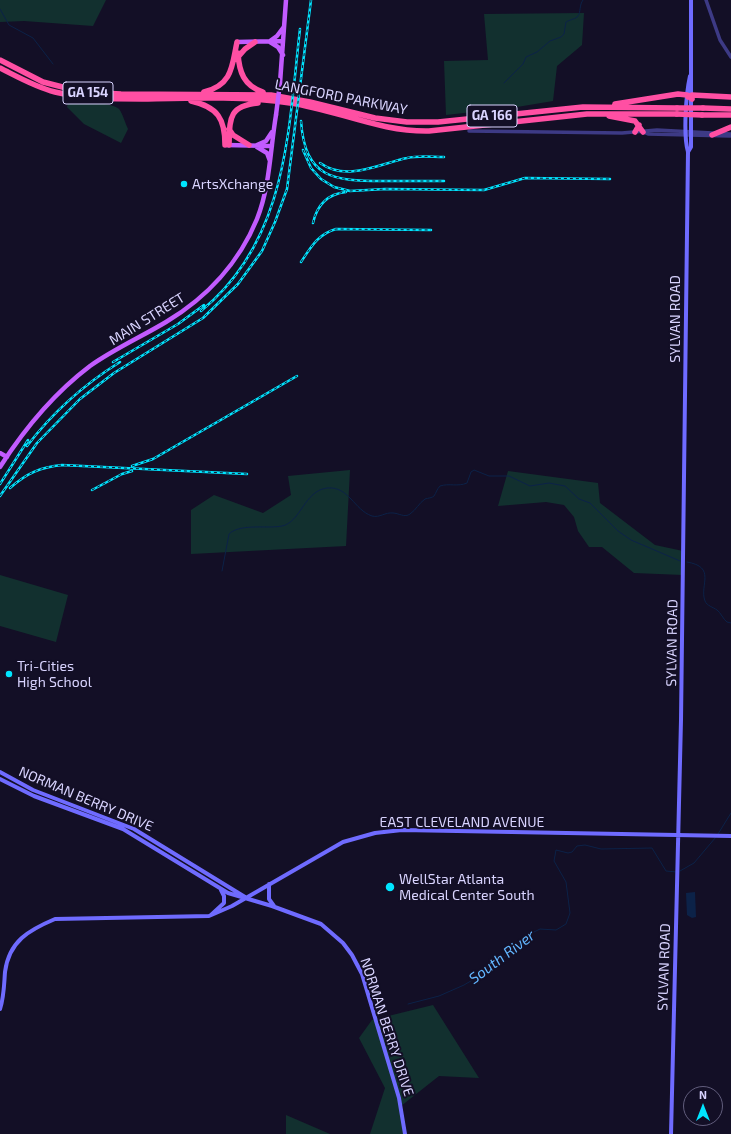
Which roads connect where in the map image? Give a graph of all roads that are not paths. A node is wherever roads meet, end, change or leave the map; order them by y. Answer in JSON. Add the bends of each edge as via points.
{"nodes":[{"id":1,"x":286,"y":0,"type":"edge"},
{"id":2,"x":691,"y":0,"type":"edge"},
{"id":3,"x":706,"y":0,"type":"edge"},
{"id":4,"x":284,"y":24,"type":"junction"},
{"id":5,"x":269,"y":41,"type":"junction"},
{"id":6,"x":284,"y":41,"type":"junction"},
{"id":7,"x":238,"y":42,"type":"junction"},
{"id":8,"x":255,"y":42,"type":"junction"},
{"id":9,"x":283,"y":55,"type":"junction"},
{"id":10,"x":238,"y":57,"type":"junction"},
{"id":11,"x":731,"y":57,"type":"edge"},
{"id":12,"x":0,"y":60,"type":"edge"},
{"id":13,"x":0,"y":68,"type":"edge"},
{"id":14,"x":272,"y":94,"type":"junction"},
{"id":15,"x":182,"y":96,"type":"junction"},
{"id":16,"x":689,"y":96,"type":"junction"},
{"id":17,"x":731,"y":97,"type":"edge"},
{"id":18,"x":274,"y":101,"type":"junction"},
{"id":19,"x":583,"y":107,"type":"junction"},
{"id":20,"x":731,"y":109,"type":"edge"},
{"id":21,"x":702,"y":112,"type":"junction"},
{"id":22,"x":587,"y":114,"type":"junction"},
{"id":23,"x":731,"y":115,"type":"edge"},
{"id":24,"x":639,"y":125,"type":"junction"},
{"id":25,"x":731,"y":127,"type":"edge"},
{"id":26,"x":229,"y":128,"type":"junction"},
{"id":27,"x":274,"y":129,"type":"junction"},
{"id":28,"x":469,"y":131,"type":"dead end"},
{"id":29,"x":635,"y":132,"type":"junction"},
{"id":30,"x":643,"y":132,"type":"junction"},
{"id":31,"x":719,"y":132,"type":"junction"},
{"id":32,"x":689,"y":133,"type":"junction"},
{"id":33,"x":731,"y":134,"type":"edge"},
{"id":34,"x":712,"y":135,"type":"junction"},
{"id":35,"x":227,"y":145,"type":"junction"},
{"id":36,"x":252,"y":145,"type":"junction"},
{"id":37,"x":272,"y":146,"type":"junction"},
{"id":38,"x":270,"y":164,"type":"junction"},
{"id":39,"x":0,"y":453,"type":"edge"},
{"id":40,"x":7,"y":456,"type":"junction"},
{"id":41,"x":0,"y":467,"type":"edge"},
{"id":42,"x":0,"y":772,"type":"edge"},
{"id":43,"x":0,"y":779,"type":"edge"},
{"id":44,"x":678,"y":835,"type":"junction"},
{"id":45,"x":731,"y":836,"type":"edge"},
{"id":46,"x":269,"y":884,"type":"junction"},
{"id":47,"x":219,"y":888,"type":"junction"},
{"id":48,"x":245,"y":898,"type":"junction"},
{"id":49,"x":274,"y":906,"type":"junction"},
{"id":50,"x":209,"y":916,"type":"junction"},
{"id":51,"x":0,"y":1009,"type":"edge"},
{"id":52,"x":405,"y":1134,"type":"edge"},
{"id":53,"x":671,"y":1134,"type":"edge"}],
"edges":[{"from":1,"to":4,"type":"main road","name":"MAIN STREET"},
{"from":2,"to":16,"type":"main road","name":"SYLVAN ROAD"},
{"from":3,"to":11,"type":"street","via":[[720,40]]},
{"from":4,"to":5,"type":"main road","via":[[278,36]]},
{"from":4,"to":6,"type":"main road","name":"MAIN STREET"},
{"from":5,"to":6,"type":"main road"},
{"from":5,"to":8,"type":"main road"},
{"from":5,"to":9,"type":"main road","via":[[278,47]]},
{"from":6,"to":9,"type":"main road","name":"MAIN STREET"},
{"from":7,"to":8,"type":"main road"},
{"from":7,"to":10,"type":"highway"},
{"from":7,"to":15,"type":"highway","via":[[234,66],[224,81],[210,90]]},
{"from":8,"to":10,"type":"highway"},
{"from":9,"to":27,"type":"main road","name":"MAIN STREET","bridge":true},
{"from":10,"to":14,"type":"highway","via":[[241,72],[248,84],[261,92]]},
{"from":12,"to":15,"type":"highway","name":"LANGFORD PARKWAY","number":"GA 154","via":[[33,78],[73,91]]},
{"from":13,"to":15,"type":"highway","name":"LANGFORD PARKWAY","number":"GA 154","via":[[36,86],[70,95],[100,98]]},
{"from":14,"to":15,"type":"highway","name":"LANGFORD PARKWAY","number":"GA 166"},
{"from":14,"to":19,"type":"highway","name":"LANGFORD PARKWAY","number":"GA 166","via":[[375,118],[421,123]]},
{"from":15,"to":18,"type":"highway","name":"LANGFORD PARKWAY","number":"GA 166"},
{"from":15,"to":35,"type":"highway","number":"GA 154","via":[[204,105],[220,116],[225,128]]},
{"from":16,"to":17,"type":"highway"},
{"from":16,"to":19,"type":"highway","via":[[670,95]]},
{"from":16,"to":32,"type":"main road","name":"SYLVAN ROAD"},
{"from":18,"to":22,"type":"highway","name":"LANGFORD PARKWAY","number":"GA 166","via":[[321,109],[384,127],[418,131]]},
{"from":18,"to":26,"type":"highway","via":[[240,107],[232,114]]},
{"from":19,"to":21,"type":"highway","name":"LANGFORD PARKWAY","number":"GA 166","bridge":true,"via":[[676,108]]},
{"from":20,"to":21,"type":"highway","name":"LANGFORD PARKWAY","number":"GA 166"},
{"from":21,"to":22,"type":"highway","name":"LANGFORD PARKWAY","number":"GA 166","bridge":true},
{"from":21,"to":23,"type":"highway","name":"LANGFORD PARKWAY","number":"GA 166"},
{"from":22,"to":24,"type":"highway","via":[[629,119]]},
{"from":24,"to":29,"type":"highway"},
{"from":24,"to":30,"type":"highway"},
{"from":25,"to":31,"type":"highway"},
{"from":26,"to":35,"type":"highway"},
{"from":26,"to":36,"type":"highway","via":[[233,135]]},
{"from":27,"to":36,"type":"main road","via":[[266,141]]},
{"from":27,"to":37,"type":"main road","name":"MAIN STREET"},
{"from":28,"to":29,"type":"street"},
{"from":29,"to":30,"type":"street"},
{"from":30,"to":32,"type":"street"},
{"from":31,"to":32,"type":"street"},
{"from":31,"to":33,"type":"street"},
{"from":31,"to":34,"type":"highway"},
{"from":32,"to":34,"type":"street"},
{"from":32,"to":44,"type":"main road","name":"SYLVAN ROAD","via":[[691,147],[688,152]]},
{"from":33,"to":34,"type":"street"},
{"from":35,"to":36,"type":"main road"},
{"from":36,"to":37,"type":"main road"},
{"from":36,"to":38,"type":"main road","via":[[266,152]]},
{"from":37,"to":38,"type":"main road","name":"MAIN STREET"},
{"from":38,"to":40,"type":"main road","name":"MAIN STREET","via":[[265,194],[256,220],[243,248],[221,277],[186,309],[92,365],[67,385],[35,418]]},
{"from":39,"to":40,"type":"main road"},
{"from":40,"to":41,"type":"main road","name":"MAIN STREET"},
{"from":42,"to":48,"type":"main road","name":"NORMAN BERRY DRIVE","via":[[33,790],[134,829]]},
{"from":43,"to":47,"type":"main road","name":"NORMAN BERRY DRIVE","via":[[40,798],[124,829]]},
{"from":44,"to":45,"type":"main road","name":"EAST CLEVELAND AVENUE"},
{"from":44,"to":46,"type":"main road","name":"EAST CLEVELAND AVENUE","via":[[385,831],[343,842]]},
{"from":44,"to":53,"type":"main road","name":"SYLVAN ROAD"},
{"from":46,"to":48,"type":"main road","name":"EAST CLEVELAND AVENUE"},
{"from":46,"to":49,"type":"main road","via":[[269,899]]},
{"from":47,"to":48,"type":"main road","name":"NORMAN BERRY DRIVE"},
{"from":47,"to":50,"type":"main road","via":[[224,894],[224,901],[220,908]]},
{"from":48,"to":49,"type":"main road","name":"NORMAN BERRY DRIVE"},
{"from":48,"to":50,"type":"main road","name":"EAST CLEVELAND AVENUE"},
{"from":49,"to":52,"type":"main road","name":"NORMAN BERRY DRIVE","via":[[321,924],[333,933],[352,955],[362,974],[399,1098]]},
{"from":50,"to":51,"type":"main road","name":"EAST CLEVELAND AVENUE","via":[[55,918],[30,930],[14,947],[5,971]]}]}
